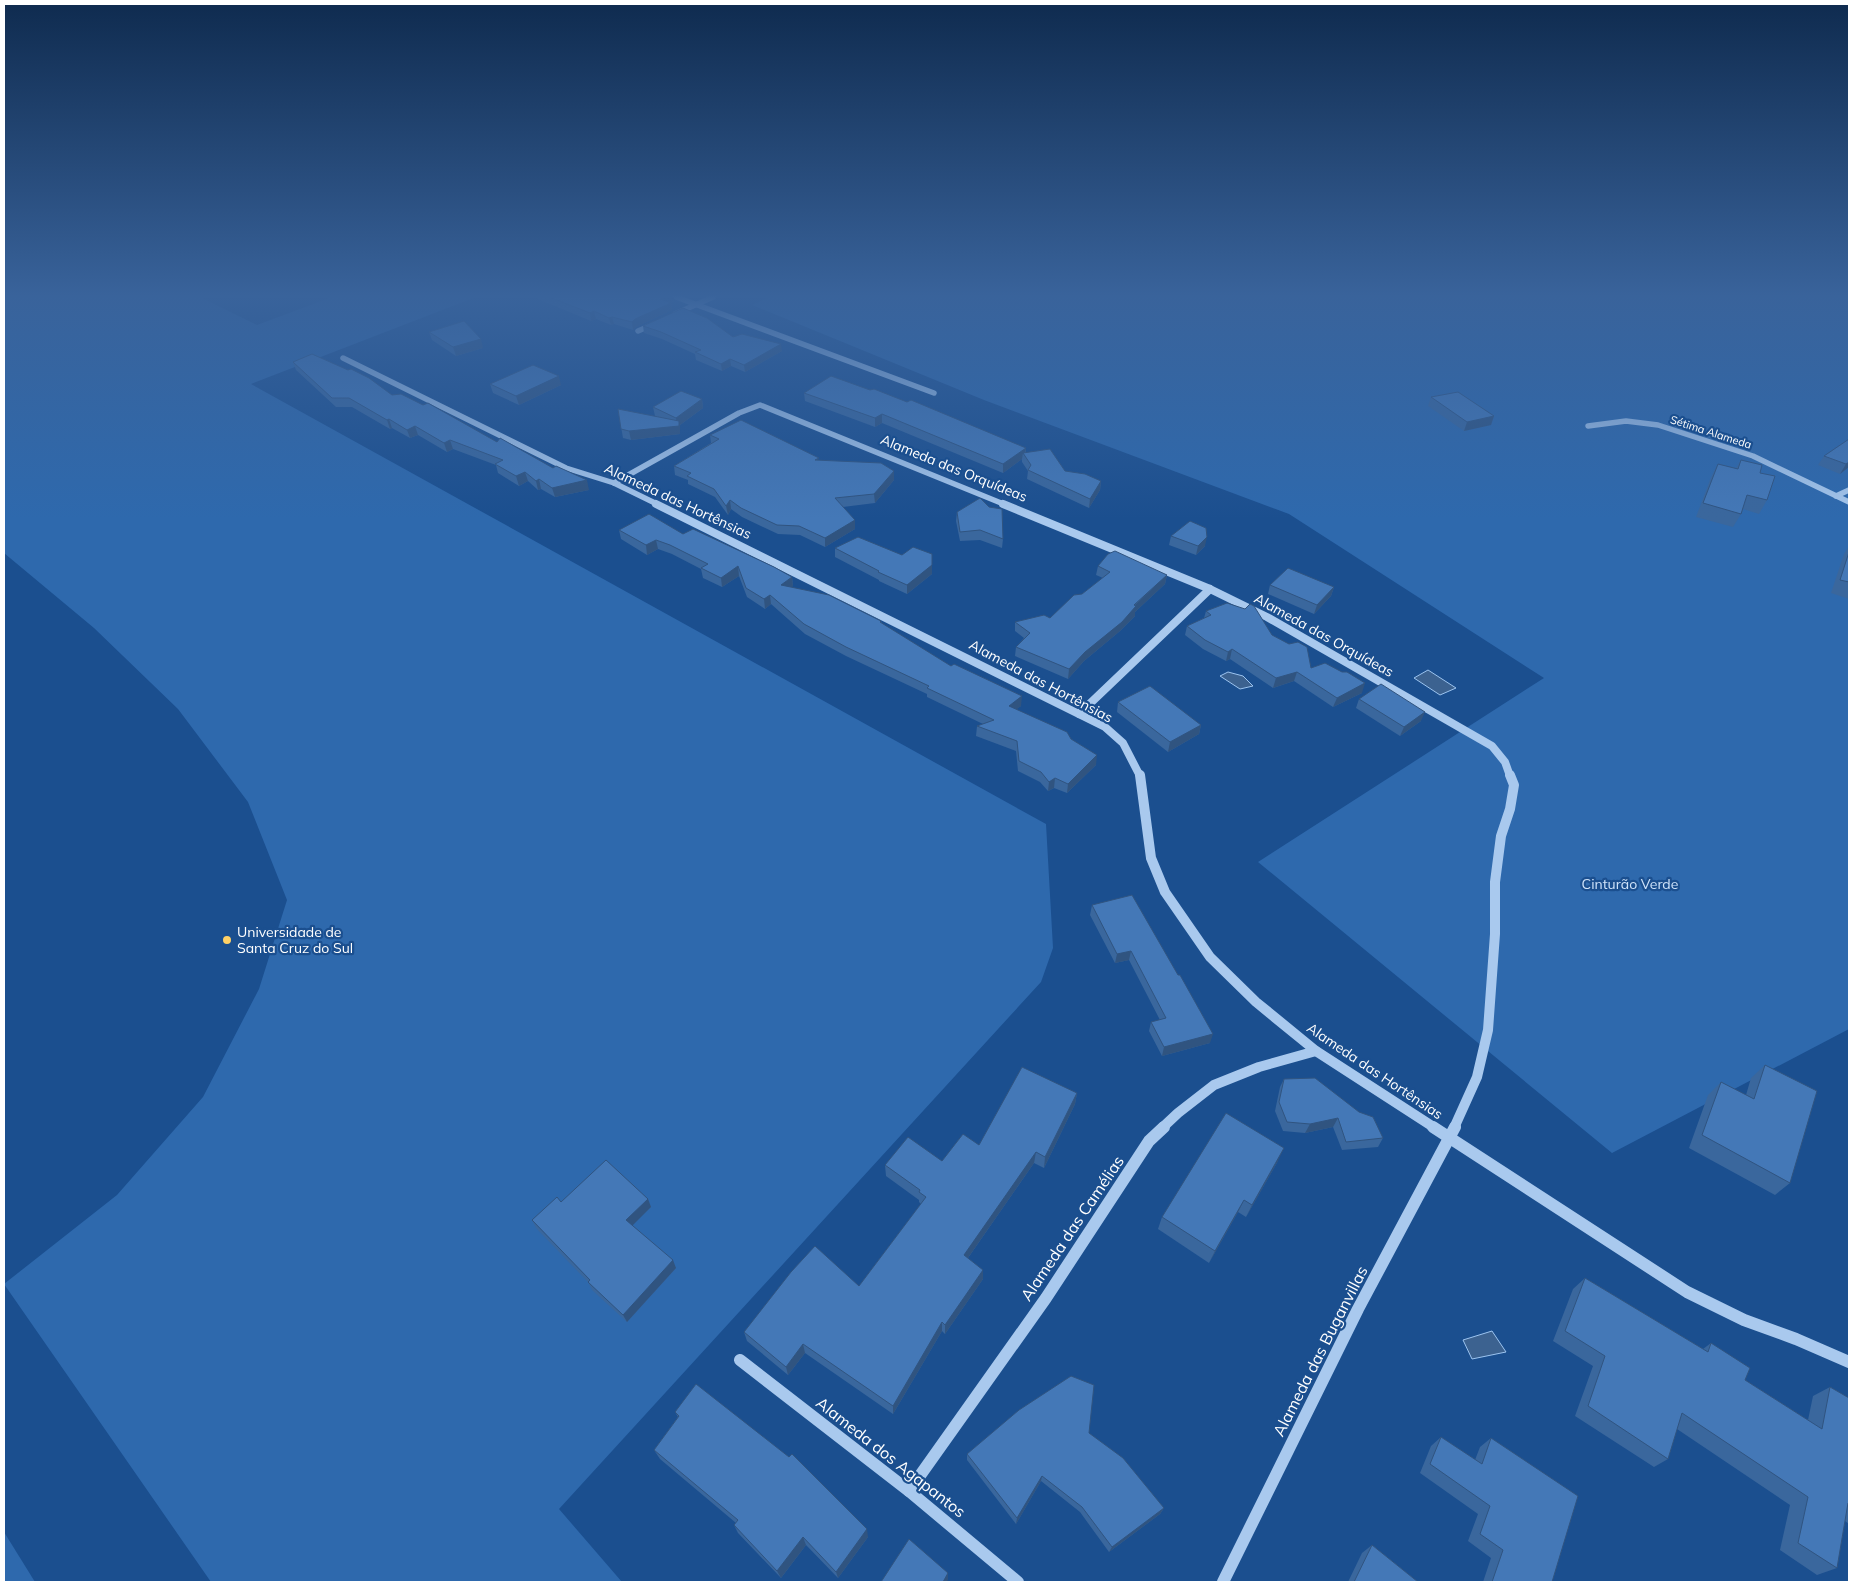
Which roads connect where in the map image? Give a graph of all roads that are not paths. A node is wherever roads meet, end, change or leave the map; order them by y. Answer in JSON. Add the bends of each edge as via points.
{"nodes":[{"id":1,"x":369,"y":371,"type":"edge"},
{"id":2,"x":875,"y":371,"type":"edge"},
{"id":3,"x":934,"y":393,"type":"dead end"},
{"id":4,"x":1588,"y":426,"type":"dead end"},
{"id":5,"x":614,"y":483,"type":"junction"},
{"id":6,"x":1849,"y":490,"type":"edge"},
{"id":7,"x":1836,"y":496,"type":"junction"},
{"id":8,"x":1849,"y":502,"type":"edge"},
{"id":9,"x":1210,"y":590,"type":"junction"},
{"id":10,"x":1078,"y":714,"type":"junction"},
{"id":11,"x":1316,"y":1050,"type":"junction"},
{"id":12,"x":1450,"y":1137,"type":"junction"},
{"id":13,"x":740,"y":1360,"type":"dead end"},
{"id":14,"x":1849,"y":1362,"type":"edge"},
{"id":15,"x":909,"y":1491,"type":"junction"},
{"id":16,"x":1018,"y":1582,"type":"edge"},
{"id":17,"x":1223,"y":1582,"type":"edge"}],
"edges":[{"from":1,"to":5,"type":"street","name":"Alameda das Hortênsias","via":[[566,468]]},
{"from":2,"to":3,"type":"street"},
{"from":4,"to":7,"type":"street","name":"Sétima Alameda","via":[[1626,421],[1658,425],[1745,453]]},
{"from":5,"to":9,"type":"street","name":"Alameda das Orquídeas","via":[[698,435],[760,405]]},
{"from":5,"to":10,"type":"street","name":"Alameda das Hortênsias"},
{"from":6,"to":7,"type":"street"},
{"from":7,"to":8,"type":"street","name":"Sétima Alameda"},
{"from":9,"to":10,"type":"street"},
{"from":9,"to":12,"type":"street","name":"Alameda das Orquídeas","via":[[1267,617],[1492,746],[1505,762],[1514,785],[1501,836],[1496,882],[1488,1030],[1477,1077]]},
{"from":10,"to":11,"type":"street","name":"Alameda das Hortênsias","via":[[1105,727],[1123,743],[1140,775],[1151,858],[1182,919],[1210,957],[1256,1002]]},
{"from":11,"to":12,"type":"street","name":"Alameda das Hortênsias"},
{"from":11,"to":15,"type":"street","name":"Alameda das Camélias","via":[[1214,1085],[1149,1141],[1046,1298]]},
{"from":12,"to":14,"type":"street","name":"Alameda das Hortênsias","via":[[1687,1292],[1744,1320]]},
{"from":12,"to":17,"type":"street","name":"Alameda das Buganvillas","via":[[1358,1309]]},
{"from":13,"to":15,"type":"street","name":"Alameda dos Agapantos"},
{"from":15,"to":16,"type":"street","name":"Alameda dos Agapantos"}]}
